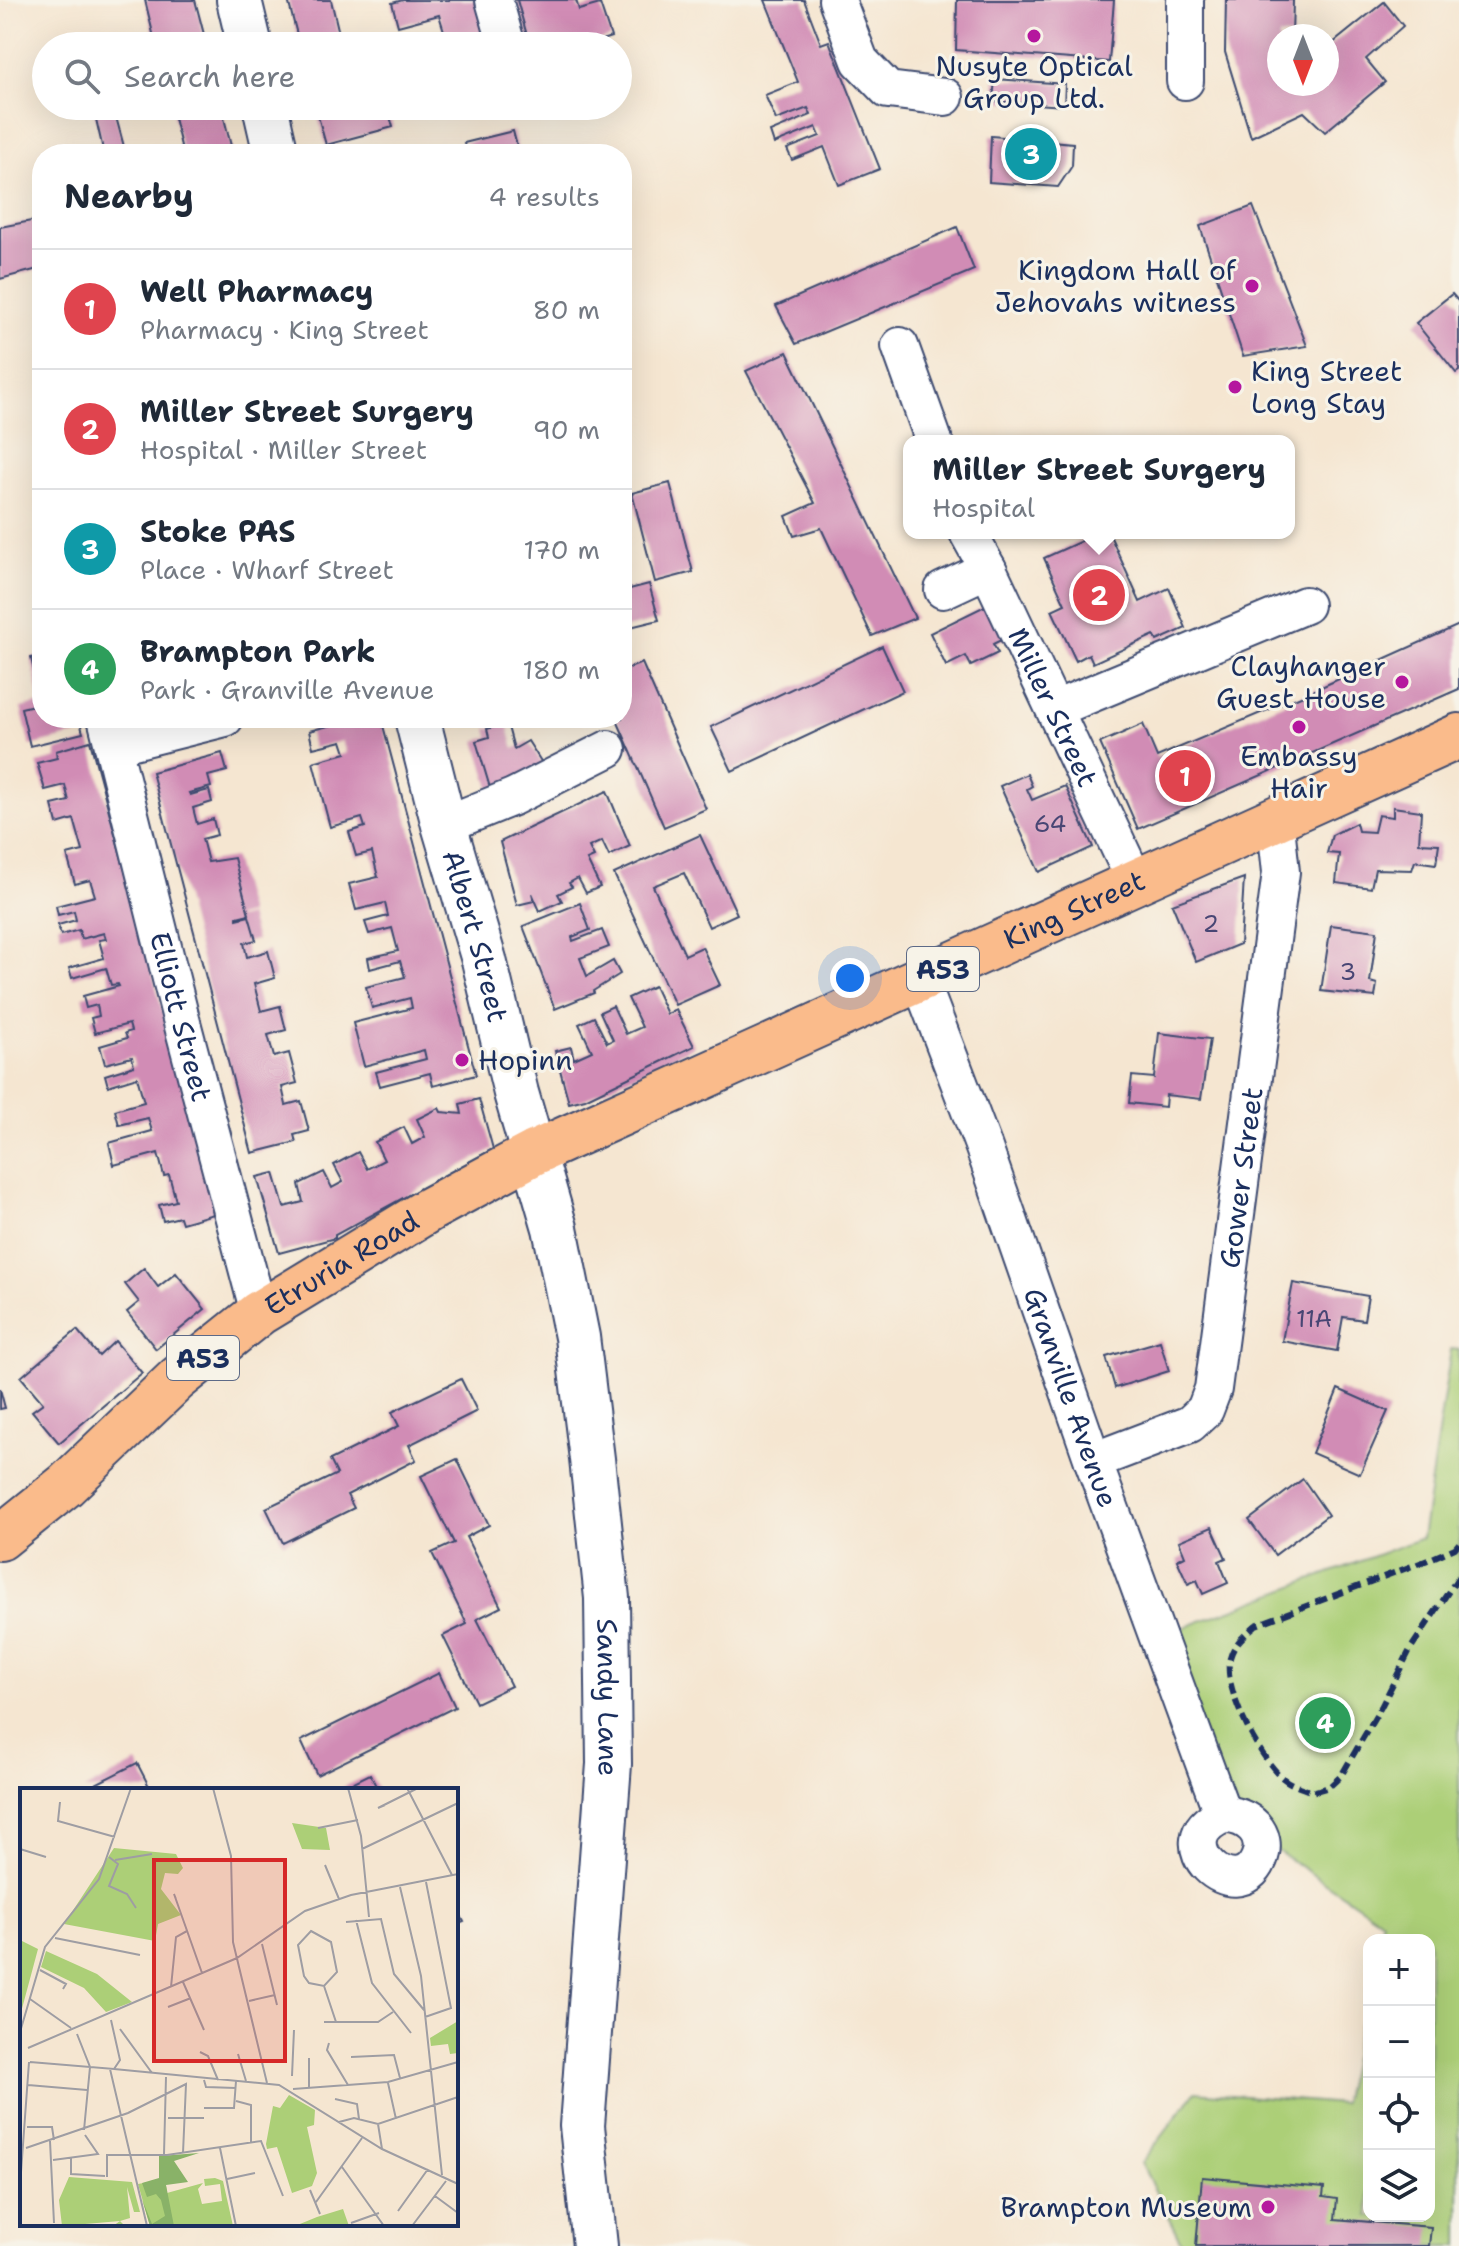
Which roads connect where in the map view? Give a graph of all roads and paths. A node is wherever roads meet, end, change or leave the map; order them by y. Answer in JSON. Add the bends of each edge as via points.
{"nodes":[{"id":1,"x":239,"y":0,"type":"edge"},
{"id":2,"x":494,"y":0,"type":"edge"},
{"id":3,"x":837,"y":0,"type":"edge"},
{"id":4,"x":1185,"y":0,"type":"edge"},
{"id":5,"x":247,"y":32,"type":"edge"},
{"id":6,"x":503,"y":32,"type":"edge"},
{"id":7,"x":1185,"y":81,"type":"dead end"},
{"id":8,"x":945,"y":97,"type":"dead end"},
{"id":9,"x":268,"y":120,"type":"edge"},
{"id":10,"x":274,"y":144,"type":"edge"},
{"id":11,"x":900,"y":346,"type":"dead end"},
{"id":12,"x":932,"y":435,"type":"edge"},
{"id":13,"x":971,"y":539,"type":"edge"},
{"id":14,"x":988,"y":569,"type":"junction"},
{"id":15,"x":943,"y":590,"type":"dead end"},
{"id":16,"x":1305,"y":605,"type":"dead end"},
{"id":17,"x":1055,"y":709,"type":"junction"},
{"id":18,"x":143,"y":728,"type":"edge"},
{"id":19,"x":420,"y":728,"type":"edge"},
{"id":20,"x":110,"y":732,"type":"edge"},
{"id":21,"x":1459,"y":736,"type":"edge"},
{"id":22,"x":608,"y":749,"type":"dead end"},
{"id":23,"x":1269,"y":822,"type":"junction"},
{"id":24,"x":444,"y":825,"type":"junction"},
{"id":25,"x":1135,"y":881,"type":"junction"},
{"id":26,"x":920,"y":980,"type":"junction"},
{"id":27,"x":534,"y":1153,"type":"junction"},
{"id":28,"x":430,"y":1209,"type":"joint"},
{"id":29,"x":259,"y":1313,"type":"junction"},
{"id":30,"x":1093,"y":1461,"type":"junction"},
{"id":31,"x":0,"y":1538,"type":"edge"},
{"id":32,"x":1223,"y":1815,"type":"dead end"},
{"id":33,"x":595,"y":2246,"type":"edge"}],
"edges":[{"from":1,"to":5,"type":"street"},
{"from":2,"to":6,"type":"street"},
{"from":3,"to":8,"type":"street","via":[[860,61],[888,90]]},
{"from":4,"to":7,"type":"street"},
{"from":9,"to":10,"type":"street"},
{"from":11,"to":12,"type":"street"},
{"from":13,"to":14,"type":"street","name":"Miller Street"},
{"from":14,"to":15,"type":"street"},
{"from":14,"to":17,"type":"street","name":"Miller Street"},
{"from":16,"to":17,"type":"street"},
{"from":17,"to":25,"type":"street","name":"Miller Street"},
{"from":18,"to":20,"type":"street"},
{"from":19,"to":24,"type":"street","name":"Albert Street"},
{"from":20,"to":29,"type":"street","name":"Elliott Street"},
{"from":21,"to":23,"type":"highway","name":"King Street","number":"A53"},
{"from":22,"to":24,"type":"street"},
{"from":23,"to":25,"type":"highway","name":"King Street","number":"A53"},
{"from":23,"to":30,"type":"street","name":"Gower Street","via":[[1277,835],[1281,872],[1213,1389],[1205,1410],[1190,1424]]},
{"from":24,"to":27,"type":"street","name":"Albert Street"},
{"from":25,"to":26,"type":"highway","name":"King Street","number":"A53"},
{"from":26,"to":27,"type":"highway","name":"King Street","number":"A53"},
{"from":26,"to":30,"type":"street","name":"Granville Avenue"},
{"from":27,"to":28,"type":"highway","name":"King Street","number":"A53"},
{"from":27,"to":33,"type":"street","name":"Sandy Lane","via":[[577,1337],[607,1598],[609,1764],[582,2126]]},
{"from":28,"to":29,"type":"highway","name":"Etruria Road","number":"A53"},
{"from":29,"to":31,"type":"highway","name":"Etruria Road","number":"A53"},
{"from":30,"to":32,"type":"street","name":"Granville Avenue"}]}
